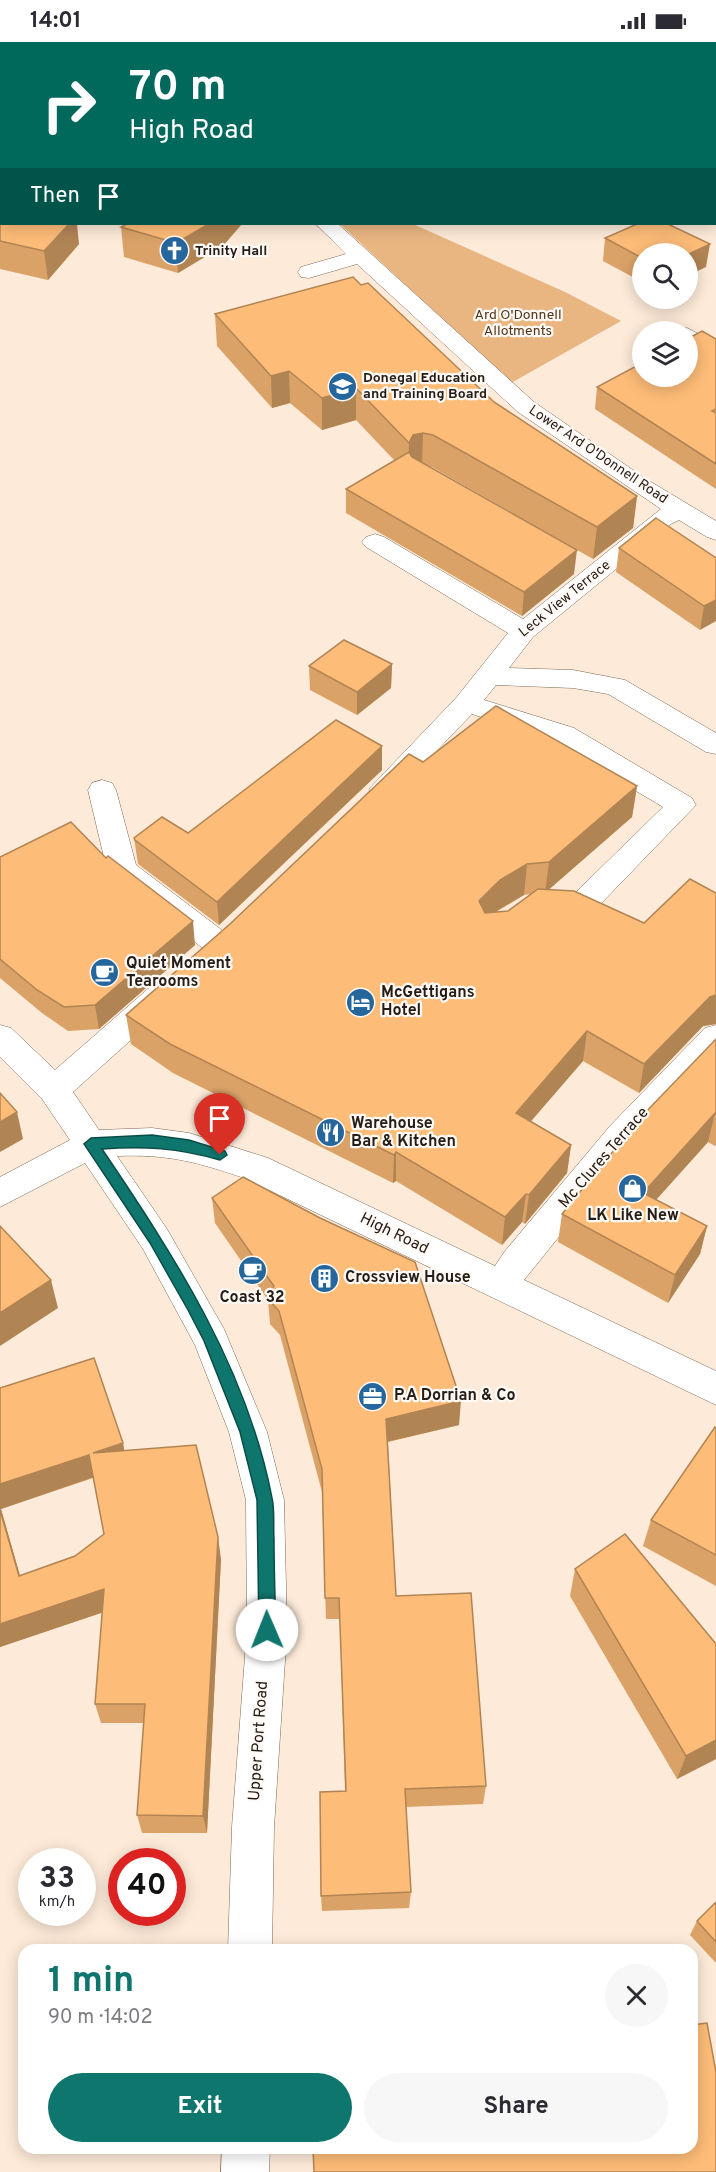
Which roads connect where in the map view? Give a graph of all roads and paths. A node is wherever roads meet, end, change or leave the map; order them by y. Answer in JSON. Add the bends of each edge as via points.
{"nodes":[{"id":1,"x":327,"y":225,"type":"edge"},
{"id":2,"x":360,"y":256,"type":"junction"},
{"id":3,"x":309,"y":272,"type":"dead end"},
{"id":4,"x":698,"y":342,"type":"edge"},
{"id":5,"x":716,"y":353,"type":"edge"},
{"id":6,"x":680,"y":510,"type":"junction"},
{"id":7,"x":716,"y":532,"type":"edge"},
{"id":8,"x":375,"y":542,"type":"dead end"},
{"id":9,"x":524,"y":631,"type":"junction"},
{"id":10,"x":486,"y":676,"type":"junction"},
{"id":11,"x":466,"y":704,"type":"junction"},
{"id":12,"x":716,"y":745,"type":"edge"},
{"id":13,"x":102,"y":790,"type":"dead end"},
{"id":14,"x":367,"y":805,"type":"edge"},
{"id":15,"x":519,"y":913,"type":"edge"},
{"id":16,"x":716,"y":1036,"type":"edge"},
{"id":17,"x":0,"y":1037,"type":"edge"},
{"id":18,"x":54,"y":1090,"type":"junction"},
{"id":19,"x":91,"y":1144,"type":"junction"},
{"id":20,"x":0,"y":1193,"type":"edge"},
{"id":21,"x":501,"y":1287,"type":"junction"},
{"id":22,"x":716,"y":1389,"type":"edge"},
{"id":23,"x":250,"y":1944,"type":"edge"},
{"id":24,"x":246,"y":2154,"type":"edge"},
{"id":25,"x":245,"y":2172,"type":"edge"}],
"edges":[{"from":1,"to":2,"type":"street","name":"Lower Ard O'Donnell Road"},
{"from":2,"to":3,"type":"street"},
{"from":2,"to":6,"type":"street","name":"Lower Ard O'Donnell Road","via":[[526,407]]},
{"from":4,"to":5,"type":"street"},
{"from":6,"to":7,"type":"street","name":"Lower Ard O'Donnell Road"},
{"from":6,"to":9,"type":"street","name":"Leck View Terrace","via":[[586,568]]},
{"from":8,"to":9,"type":"street"},
{"from":9,"to":10,"type":"street","name":"Leck View Terrace"},
{"from":10,"to":11,"type":"street","name":"Leck View Terrace"},
{"from":10,"to":12,"type":"street","via":[[615,686]]},
{"from":11,"to":14,"type":"street","name":"Leck View Terrace"},
{"from":11,"to":15,"type":"street","via":[[564,735],[682,805],[578,908],[527,906]]},
{"from":13,"to":18,"type":"street","via":[[122,870],[227,937]]},
{"from":16,"to":21,"type":"street","name":"Mc Clures Terrace","via":[[622,1135]]},
{"from":17,"to":18,"type":"street","name":"Upper Port Road"},
{"from":18,"to":19,"type":"street","name":"Upper Port Road"},
{"from":19,"to":20,"type":"street"},
{"from":19,"to":21,"type":"street","name":"High Road","via":[[152,1140],[235,1160]]},
{"from":19,"to":23,"type":"street","name":"Upper Port Road","via":[[155,1239],[211,1340],[248,1432],[265,1500],[267,1630],[253,1827]]},
{"from":21,"to":22,"type":"street","name":"High Road"},
{"from":24,"to":25,"type":"street"}]}
